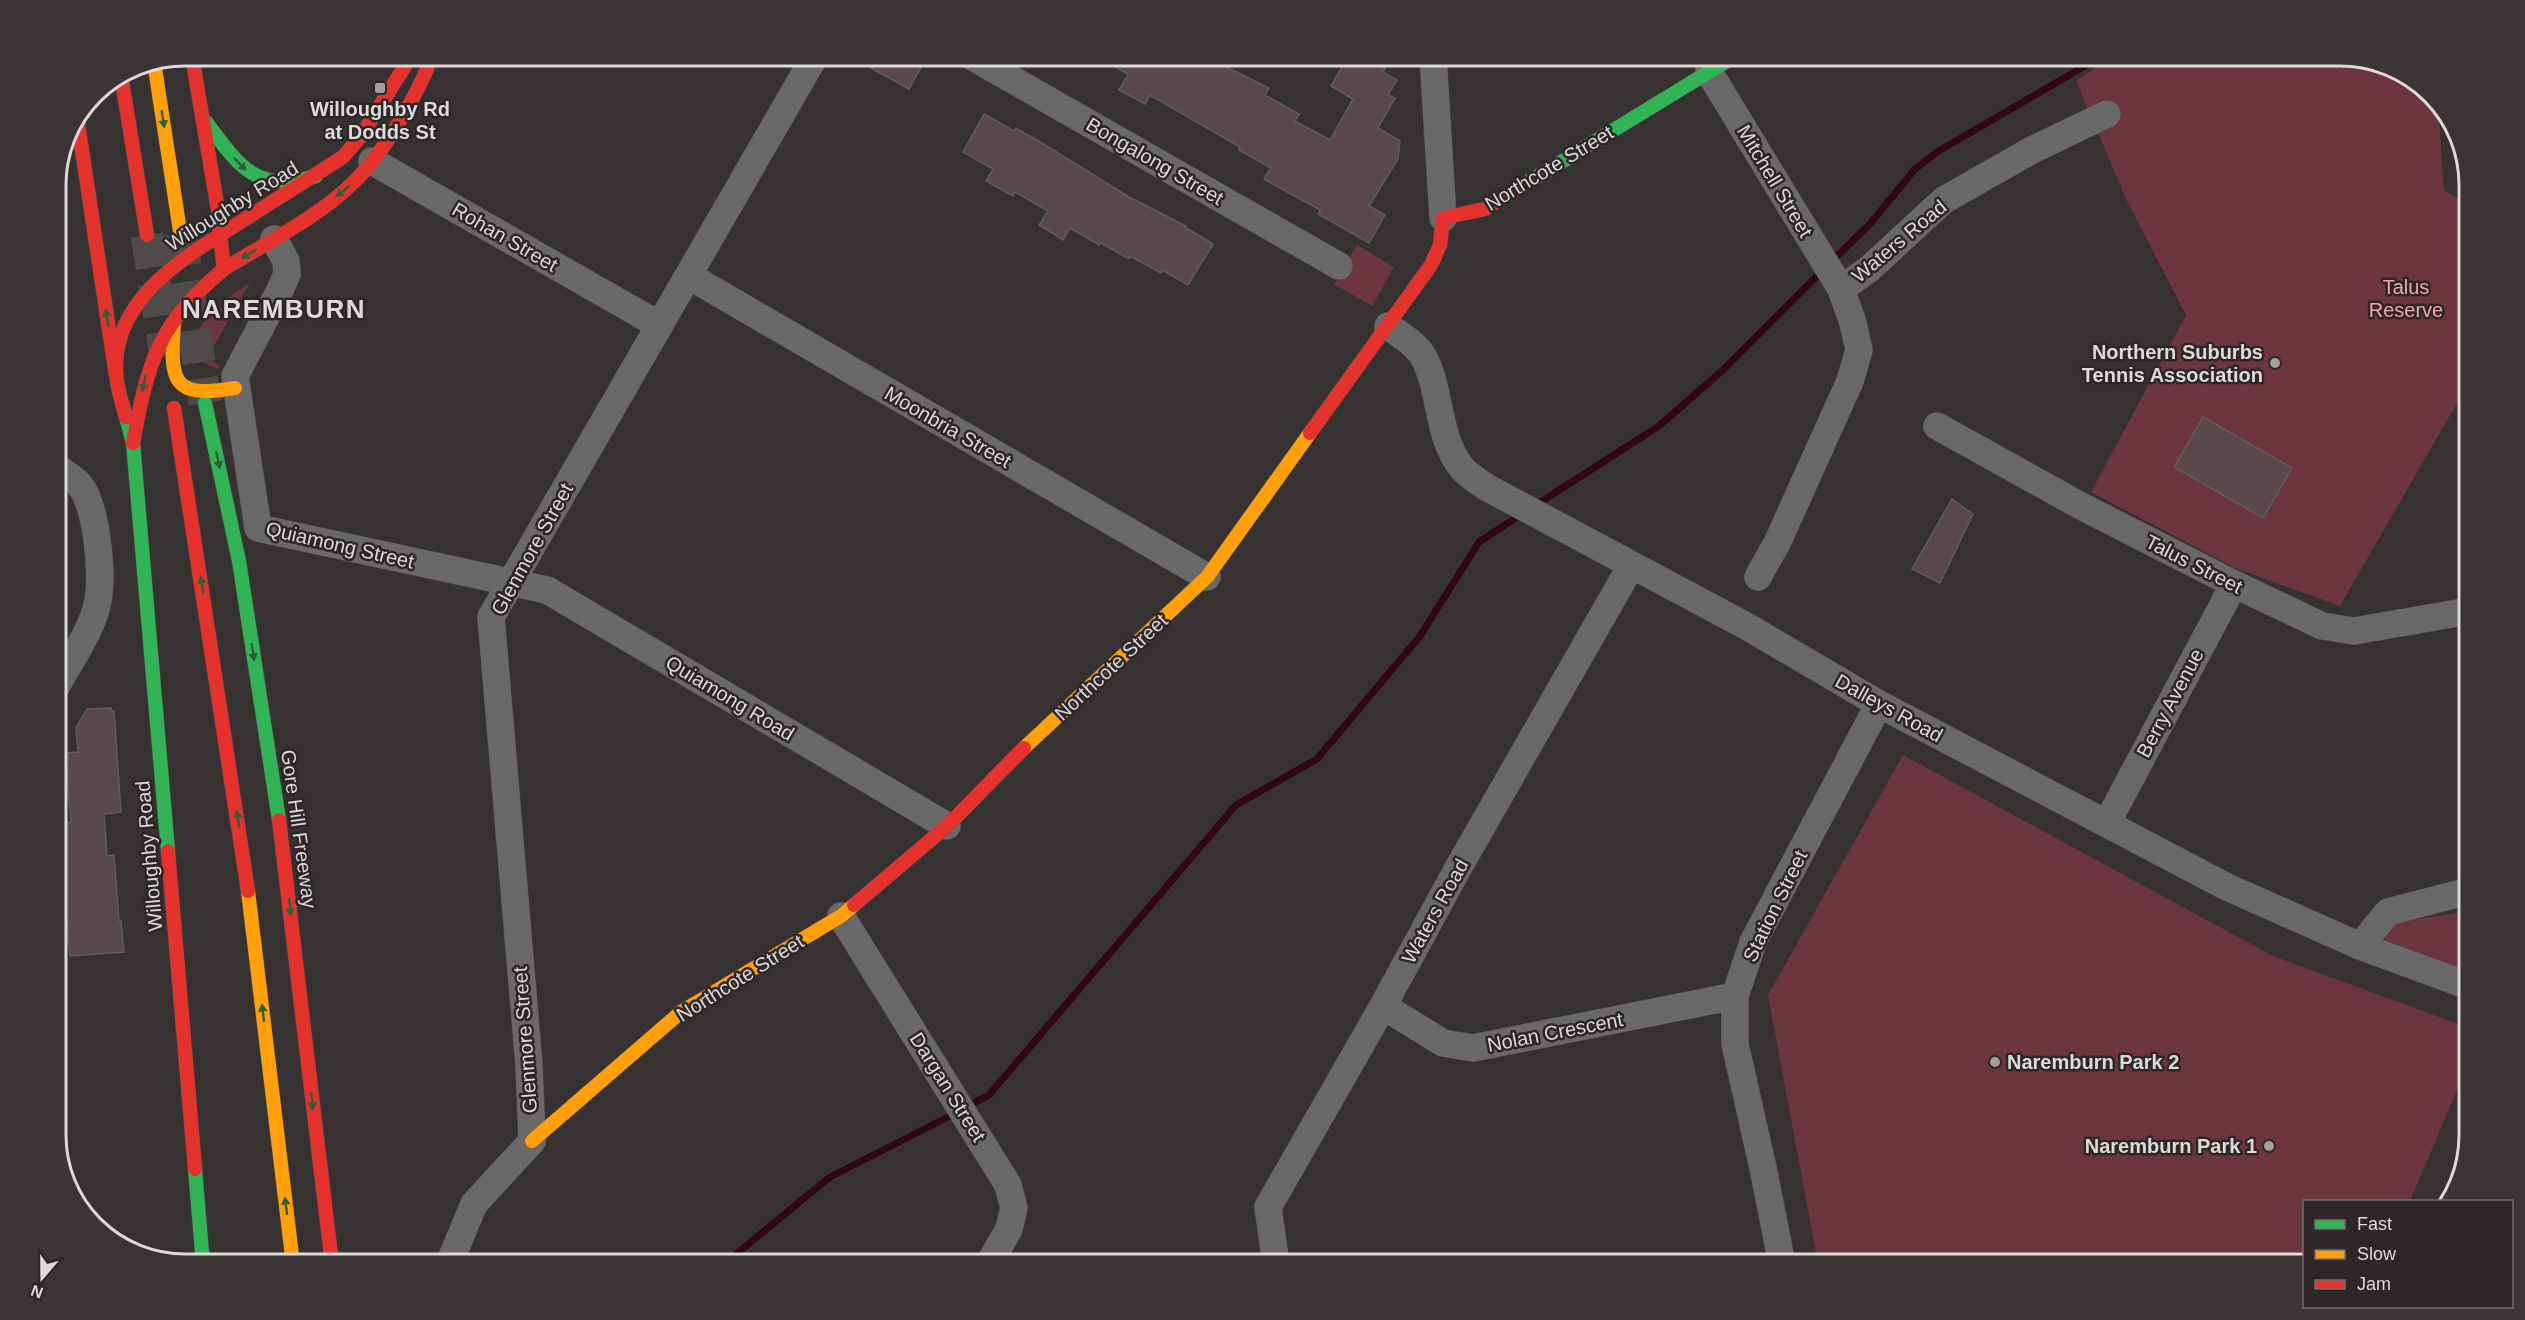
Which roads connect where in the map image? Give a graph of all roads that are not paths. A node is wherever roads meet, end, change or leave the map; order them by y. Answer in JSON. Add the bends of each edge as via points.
{"nodes":[{"id":1,"x":194,"y":66,"type":"edge"},
{"id":2,"x":409,"y":66,"type":"edge"},
{"id":3,"x":428,"y":66,"type":"edge"},
{"id":4,"x":809,"y":66,"type":"edge"},
{"id":5,"x":989,"y":66,"type":"edge"},
{"id":6,"x":1434,"y":66,"type":"edge"},
{"id":7,"x":1719,"y":66,"type":"edge"},
{"id":8,"x":154,"y":70,"type":"edge"},
{"id":9,"x":1709,"y":72,"type":"junction"},
{"id":10,"x":122,"y":84,"type":"edge"},
{"id":11,"x":2107,"y":114,"type":"dead end"},
{"id":12,"x":204,"y":118,"type":"junction"},
{"id":13,"x":79,"y":130,"type":"edge"},
{"id":14,"x":362,"y":154,"type":"junction"},
{"id":15,"x":316,"y":176,"type":"junction"},
{"id":16,"x":1443,"y":219,"type":"junction"},
{"id":17,"x":180,"y":231,"type":"tunnel mouth"},
{"id":18,"x":147,"y":235,"type":"tunnel mouth"},
{"id":19,"x":220,"y":235,"type":"junction"},
{"id":20,"x":274,"y":239,"type":"junction"},
{"id":21,"x":1339,"y":266,"type":"dead end"},
{"id":22,"x":224,"y":269,"type":"junction"},
{"id":23,"x":689,"y":276,"type":"junction"},
{"id":24,"x":1841,"y":289,"type":"junction"},
{"id":25,"x":175,"y":315,"type":"junction"},
{"id":26,"x":659,"y":325,"type":"junction"},
{"id":27,"x":1388,"y":326,"type":"junction"},
{"id":28,"x":116,"y":376,"type":"junction"},
{"id":29,"x":235,"y":388,"type":"junction"},
{"id":30,"x":205,"y":403,"type":"tunnel mouth"},
{"id":31,"x":174,"y":408,"type":"dead end"},
{"id":32,"x":1937,"y":426,"type":"dead end"},
{"id":33,"x":133,"y":443,"type":"junction"},
{"id":34,"x":66,"y":474,"type":"edge"},
{"id":35,"x":1631,"y":566,"type":"junction"},
{"id":36,"x":1207,"y":577,"type":"junction"},
{"id":37,"x":1758,"y":577,"type":"dead end"},
{"id":38,"x":509,"y":582,"type":"junction"},
{"id":39,"x":2234,"y":584,"type":"junction"},
{"id":40,"x":2459,"y":613,"type":"edge"},
{"id":41,"x":66,"y":668,"type":"edge"},
{"id":42,"x":1879,"y":704,"type":"junction"},
{"id":43,"x":2107,"y":822,"type":"junction"},
{"id":44,"x":947,"y":826,"type":"junction"},
{"id":45,"x":2459,"y":894,"type":"edge"},
{"id":46,"x":841,"y":916,"type":"junction"},
{"id":47,"x":2360,"y":946,"type":"junction"},
{"id":48,"x":2459,"y":982,"type":"edge"},
{"id":49,"x":1735,"y":996,"type":"junction"},
{"id":50,"x":1383,"y":1006,"type":"junction"},
{"id":51,"x":532,"y":1141,"type":"junction"},
{"id":52,"x":202,"y":1254,"type":"edge"},
{"id":53,"x":292,"y":1254,"type":"edge"},
{"id":54,"x":331,"y":1254,"type":"edge"},
{"id":55,"x":453,"y":1254,"type":"edge"},
{"id":56,"x":995,"y":1254,"type":"edge"},
{"id":57,"x":1275,"y":1254,"type":"edge"},
{"id":58,"x":1780,"y":1254,"type":"edge"}],
"edges":[{"from":1,"to":12,"type":"main road"},
{"from":2,"to":14,"type":"main road","name":"Willoughby Road"},
{"from":3,"to":14,"type":"main road","name":"Willoughby Road","via":[[389,137]]},
{"from":4,"to":23,"type":"street","name":"Glenmore Street"},
{"from":5,"to":21,"type":"street","name":"Bongalong Street"},
{"from":6,"to":16,"type":"street"},
{"from":7,"to":9,"type":"main road","name":"Northcote Street"},
{"from":8,"to":17,"type":"main road","one_way":true},
{"from":9,"to":16,"type":"main road","name":"Northcote Street","via":[[1485,209]]},
{"from":9,"to":24,"type":"street","name":"Mitchell Street"},
{"from":10,"to":18,"type":"main road"},
{"from":11,"to":24,"type":"street","name":"Waters Road","via":[[2032,150],[1944,200],[1869,269]]},
{"from":12,"to":15,"type":"main road","one_way":true,"via":[[235,159],[254,176],[276,184]]},
{"from":12,"to":19,"type":"main road"},
{"from":28,"to":13,"type":"main road","one_way":true},
{"from":14,"to":15,"type":"main road","name":"Willoughby Road"},
{"from":14,"to":20,"type":"main road","name":"Willoughby Road","one_way":true,"via":[[344,191]]},
{"from":14,"to":26,"type":"street","name":"Rohan Street"},
{"from":15,"to":19,"type":"main road","name":"Willoughby Road"},
{"from":16,"to":27,"type":"main road","name":"Northcote Street","via":[[1440,244],[1431,265]]},
{"from":19,"to":22,"type":"main road"},
{"from":19,"to":28,"type":"main road","name":"Willoughby Road","via":[[175,264],[144,297],[119,344]]},
{"from":20,"to":22,"type":"main road","name":"Willoughby Road","one_way":true},
{"from":20,"to":29,"type":"street","name":"Quiamong Street","via":[[285,261],[286,274],[238,367]]},
{"from":22,"to":25,"type":"main road","name":"Willoughby Road"},
{"from":23,"to":26,"type":"street","name":"Glenmore Street"},
{"from":23,"to":36,"type":"street","name":"Moonbria Street"},
{"from":24,"to":37,"type":"street","name":"Waters Road","via":[[1859,350],[1850,381]]},
{"from":25,"to":29,"type":"main road","via":[[173,366],[180,381],[189,390],[199,392]]},
{"from":25,"to":33,"type":"main road","name":"Willoughby Road","one_way":true,"via":[[150,362]]},
{"from":26,"to":38,"type":"street","name":"Glenmore Street"},
{"from":27,"to":35,"type":"street","name":"Dalleys Road","via":[[1422,355],[1446,439],[1461,468],[1486,487]]},
{"from":27,"to":36,"type":"main road","name":"Northcote Street"},
{"from":28,"to":33,"type":"main road","name":"Willoughby Road"},
{"from":29,"to":38,"type":"street","name":"Quiamong Street","via":[[258,528]]},
{"from":30,"to":54,"type":"main road","name":"Gore Hill Freeway","one_way":true,"via":[[239,561],[284,855]]},
{"from":53,"to":31,"type":"main road","one_way":true,"via":[[243,847]]},
{"from":32,"to":39,"type":"street","name":"Talus Street"},
{"from":33,"to":52,"type":"main road","name":"Willoughby Road"},
{"from":34,"to":41,"type":"street","via":[[80,484],[90,510],[99,590],[89,624]]},
{"from":35,"to":42,"type":"street","name":"Dalleys Road","via":[[1748,627]]},
{"from":35,"to":50,"type":"street","name":"Waters Road"},
{"from":36,"to":44,"type":"main road","name":"Northcote Street","via":[[1028,744]]},
{"from":38,"to":44,"type":"street","name":"Quiamong Road","via":[[547,590]]},
{"from":38,"to":51,"type":"street","name":"Glenmore Street","via":[[491,617]]},
{"from":39,"to":40,"type":"street","name":"Talus Street","via":[[2322,626],[2354,631]]},
{"from":39,"to":43,"type":"street","name":"Berry Avenue"},
{"from":42,"to":43,"type":"street","name":"Dalleys Road"},
{"from":42,"to":49,"type":"street","name":"Station Street","via":[[1753,942]]},
{"from":43,"to":47,"type":"street","name":"Dalleys Road","via":[[2227,887]]},
{"from":44,"to":46,"type":"main road","name":"Northcote Street"},
{"from":45,"to":47,"type":"street","via":[[2388,912]]},
{"from":46,"to":51,"type":"main road","name":"Northcote Street","via":[[681,1012]]},
{"from":46,"to":56,"type":"street","name":"Dargan Street","via":[[1008,1185],[1014,1208],[1009,1229]]},
{"from":47,"to":48,"type":"street","name":"Dalleys Road"},
{"from":49,"to":50,"type":"street","name":"Nolan Crescent","via":[[1473,1048],[1443,1043]]},
{"from":49,"to":58,"type":"street","name":"Station Street","via":[[1735,1044]]},
{"from":50,"to":57,"type":"street","name":"Waters Road","via":[[1268,1207]]},
{"from":51,"to":55,"type":"street","name":"Northcote Street","via":[[474,1204]]}]}
